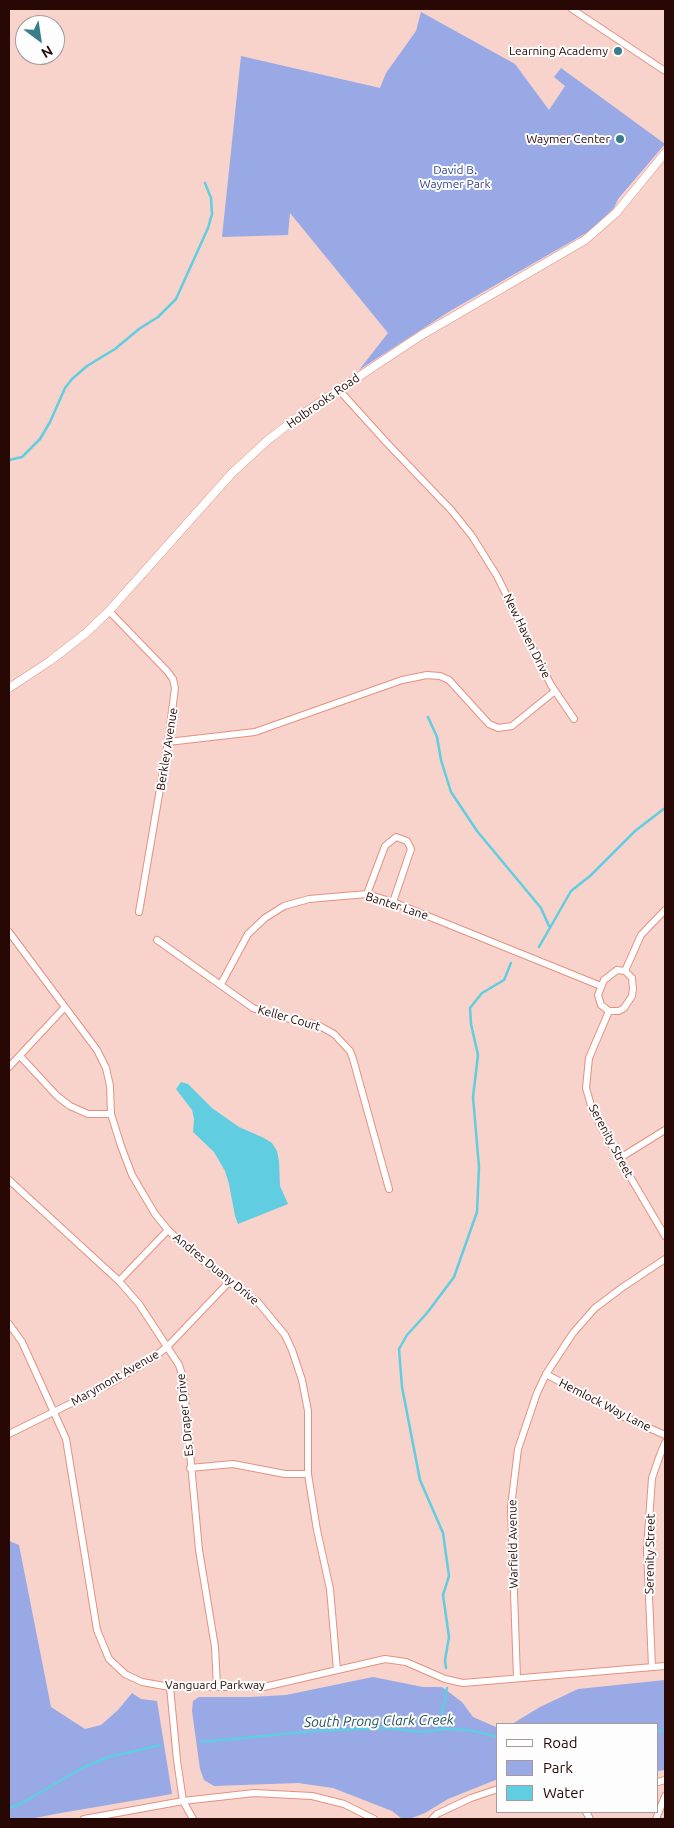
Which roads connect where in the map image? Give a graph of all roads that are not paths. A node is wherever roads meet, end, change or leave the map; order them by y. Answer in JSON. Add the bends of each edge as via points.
{"nodes":[{"id":1,"x":572,"y":9,"type":"edge"},
{"id":2,"x":665,"y":71,"type":"edge"},
{"id":3,"x":665,"y":152,"type":"edge"},
{"id":4,"x":339,"y":390,"type":"junction"},
{"id":5,"x":109,"y":611,"type":"junction"},
{"id":6,"x":9,"y":688,"type":"edge"},
{"id":7,"x":555,"y":691,"type":"junction"},
{"id":8,"x":574,"y":719,"type":"dead end"},
{"id":9,"x":168,"y":742,"type":"junction"},
{"id":10,"x":367,"y":894,"type":"junction"},
{"id":11,"x":392,"y":902,"type":"junction"},
{"id":12,"x":665,"y":910,"type":"edge"},
{"id":13,"x":139,"y":912,"type":"dead end"},
{"id":14,"x":9,"y":932,"type":"edge"},
{"id":15,"x":157,"y":940,"type":"dead end"},
{"id":16,"x":625,"y":971,"type":"junction"},
{"id":17,"x":221,"y":984,"type":"junction"},
{"id":18,"x":601,"y":986,"type":"junction"},
{"id":19,"x":65,"y":1007,"type":"junction"},
{"id":20,"x":608,"y":1012,"type":"junction"},
{"id":21,"x":20,"y":1056,"type":"junction"},
{"id":22,"x":9,"y":1067,"type":"edge"},
{"id":23,"x":111,"y":1114,"type":"junction"},
{"id":24,"x":665,"y":1130,"type":"edge"},
{"id":25,"x":620,"y":1158,"type":"junction"},
{"id":26,"x":9,"y":1180,"type":"edge"},
{"id":27,"x":389,"y":1189,"type":"dead end"},
{"id":28,"x":168,"y":1230,"type":"junction"},
{"id":29,"x":665,"y":1236,"type":"edge"},
{"id":30,"x":665,"y":1259,"type":"edge"},
{"id":31,"x":119,"y":1281,"type":"junction"},
{"id":32,"x":229,"y":1282,"type":"junction"},
{"id":33,"x":9,"y":1324,"type":"edge"},
{"id":34,"x":167,"y":1347,"type":"junction"},
{"id":35,"x":546,"y":1374,"type":"junction"},
{"id":36,"x":54,"y":1413,"type":"junction"},
{"id":37,"x":9,"y":1434,"type":"edge"},
{"id":38,"x":665,"y":1435,"type":"edge"},
{"id":39,"x":665,"y":1443,"type":"edge"},
{"id":40,"x":190,"y":1468,"type":"junction"},
{"id":41,"x":308,"y":1474,"type":"junction"},
{"id":42,"x":665,"y":1666,"type":"edge"},
{"id":43,"x":652,"y":1667,"type":"junction"},
{"id":44,"x":338,"y":1670,"type":"junction"},
{"id":45,"x":517,"y":1678,"type":"junction"},
{"id":46,"x":170,"y":1686,"type":"junction"},
{"id":47,"x":217,"y":1686,"type":"junction"},
{"id":48,"x":497,"y":1789,"type":"edge"},
{"id":49,"x":665,"y":1796,"type":"edge"},
{"id":50,"x":183,"y":1801,"type":"junction"},
{"id":51,"x":659,"y":1811,"type":"edge"},
{"id":52,"x":84,"y":1819,"type":"edge"},
{"id":53,"x":193,"y":1819,"type":"edge"},
{"id":54,"x":374,"y":1819,"type":"edge"},
{"id":55,"x":432,"y":1819,"type":"edge"}],
"edges":[{"from":1,"to":2,"type":"street"},
{"from":3,"to":4,"type":"street","name":"Holbrooks Road","via":[[616,213],[586,240],[420,336]]},
{"from":4,"to":5,"type":"street","name":"Holbrooks Road","via":[[252,453]]},
{"from":4,"to":7,"type":"street","name":"New Haven Drive","via":[[472,536],[497,576]]},
{"from":5,"to":6,"type":"street","name":"Holbrooks Road","via":[[73,644]]},
{"from":5,"to":9,"type":"street","name":"Berkley Avenue","via":[[173,679],[175,695]]},
{"from":7,"to":8,"type":"street"},
{"from":7,"to":9,"type":"street","name":"New Haven Drive","via":[[512,726],[498,728],[489,724],[449,680],[427,675],[402,680],[256,732]]},
{"from":9,"to":13,"type":"street","name":"Berkley Avenue"},
{"from":10,"to":11,"type":"street","name":"Banter Lane"},
{"from":10,"to":11,"type":"street","via":[[385,846],[396,837],[407,841],[411,849]]},
{"from":10,"to":17,"type":"street","name":"Banter Lane","via":[[309,899],[284,906],[248,934]]},
{"from":11,"to":18,"type":"street","name":"Banter Lane"},
{"from":12,"to":16,"type":"street","via":[[641,935]]},
{"from":14,"to":19,"type":"street","name":"Andres Duany Drive"},
{"from":15,"to":17,"type":"street","name":"Keller Court"},
{"from":16,"to":18,"type":"street","via":[[612,972]]},
{"from":16,"to":20,"type":"street","via":[[632,978],[632,996],[624,1008]]},
{"from":17,"to":27,"type":"street","name":"Keller Court","via":[[253,1008],[318,1024],[334,1034],[350,1051]]},
{"from":18,"to":20,"type":"street","via":[[599,1001]]},
{"from":19,"to":21,"type":"street"},
{"from":19,"to":23,"type":"street","name":"Andres Duany Drive","via":[[97,1050],[106,1068]]},
{"from":20,"to":25,"type":"street","name":"Serenity Street","via":[[589,1058],[586,1088],[592,1109]]},
{"from":21,"to":22,"type":"street"},
{"from":21,"to":23,"type":"street","via":[[70,1106],[88,1114]]},
{"from":23,"to":28,"type":"street","name":"Andres Duany Drive","via":[[132,1175],[145,1200]]},
{"from":24,"to":25,"type":"street"},
{"from":25,"to":29,"type":"street","name":"Serenity Street"},
{"from":26,"to":31,"type":"street","name":"Es Draper Drive"},
{"from":28,"to":31,"type":"street"},
{"from":28,"to":32,"type":"street","name":"Andres Duany Drive"},
{"from":30,"to":35,"type":"street","name":"Warfield Avenue","via":[[595,1308],[573,1332]]},
{"from":31,"to":34,"type":"street","name":"Es Draper Drive","via":[[139,1304]]},
{"from":32,"to":34,"type":"street","name":"Marymont Avenue"},
{"from":32,"to":41,"type":"street","name":"Andres Duany Drive","via":[[263,1308],[285,1335],[292,1350],[308,1410]]},
{"from":33,"to":36,"type":"street","via":[[22,1342]]},
{"from":34,"to":36,"type":"street","name":"Marymont Avenue","via":[[150,1360]]},
{"from":34,"to":40,"type":"street","name":"Es Draper Drive","via":[[183,1378]]},
{"from":35,"to":38,"type":"street","name":"Hemlock Way Lane","via":[[624,1417]]},
{"from":35,"to":45,"type":"street","name":"Warfield Avenue","via":[[518,1449],[511,1507]]},
{"from":36,"to":37,"type":"street","name":"Marymont Avenue"},
{"from":36,"to":46,"type":"street","name":"Vanguard Parkway","via":[[66,1439],[97,1630],[109,1659],[125,1674],[142,1682]]},
{"from":39,"to":43,"type":"street","name":"Serenity Street","via":[[652,1478],[647,1549]]},
{"from":40,"to":41,"type":"street","via":[[233,1464],[285,1474]]},
{"from":40,"to":47,"type":"street","name":"Es Draper Drive","via":[[215,1647]]},
{"from":41,"to":44,"type":"street","name":"Andres Duany Drive","via":[[330,1589]]},
{"from":42,"to":43,"type":"street","name":"Vanguard Parkway"},
{"from":43,"to":45,"type":"street","name":"Vanguard Parkway"},
{"from":44,"to":45,"type":"street","name":"Vanguard Parkway","via":[[385,1659],[406,1662],[463,1683]]},
{"from":44,"to":47,"type":"street","name":"Vanguard Parkway","via":[[264,1687]]},
{"from":46,"to":47,"type":"street","name":"Vanguard Parkway"},
{"from":46,"to":50,"type":"street"},
{"from":48,"to":55,"type":"street","via":[[472,1798]]},
{"from":49,"to":51,"type":"street"},
{"from":50,"to":52,"type":"street"},
{"from":50,"to":53,"type":"street"},
{"from":50,"to":54,"type":"street","via":[[254,1793],[312,1796],[344,1804]]}]}
